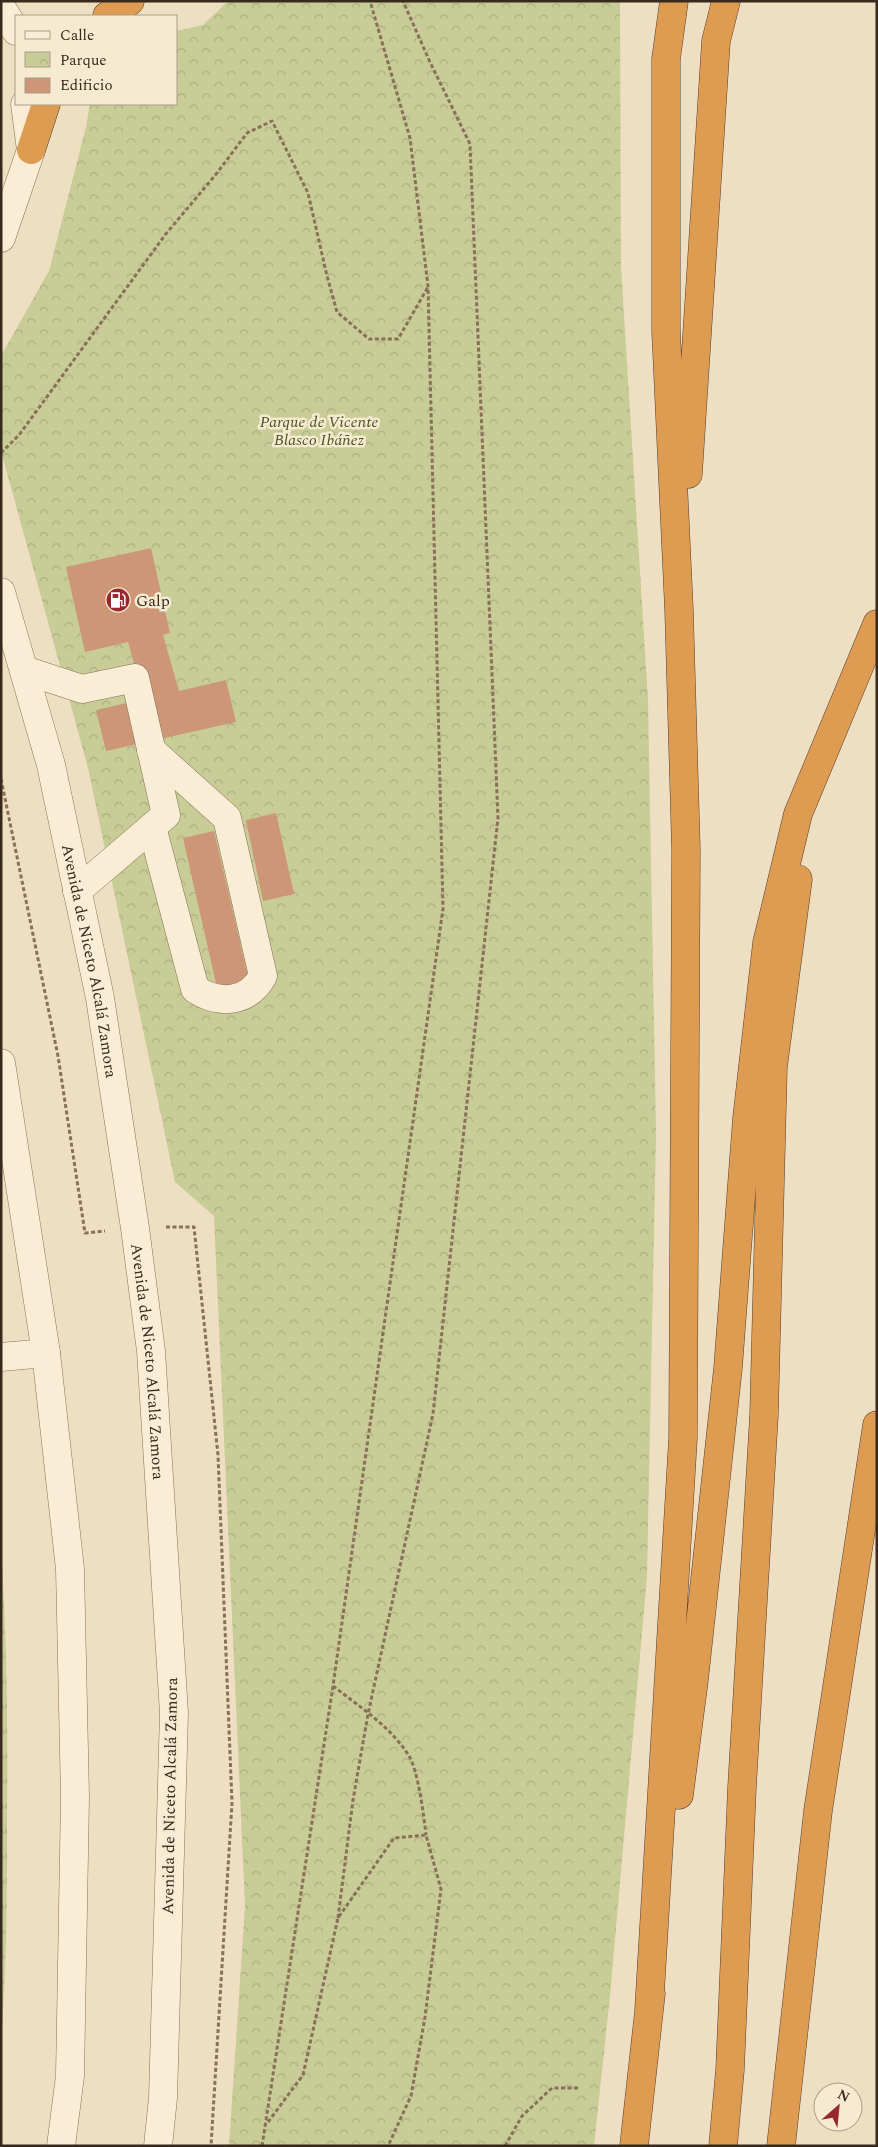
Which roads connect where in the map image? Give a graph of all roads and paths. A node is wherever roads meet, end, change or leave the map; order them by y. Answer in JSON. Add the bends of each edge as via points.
{"nodes":[{"id":1,"x":130,"y":1,"type":"edge"},
{"id":2,"x":370,"y":1,"type":"edge"},
{"id":3,"x":403,"y":1,"type":"edge"},
{"id":4,"x":674,"y":1,"type":"edge"},
{"id":5,"x":726,"y":1,"type":"edge"},
{"id":6,"x":1,"y":7,"type":"edge"},
{"id":7,"x":109,"y":15,"type":"edge"},
{"id":8,"x":15,"y":29,"type":"edge"},
{"id":9,"x":25,"y":105,"type":"edge"},
{"id":10,"x":46,"y":105,"type":"edge"},
{"id":11,"x":31,"y":150,"type":"junction"},
{"id":12,"x":1,"y":238,"type":"edge"},
{"id":13,"x":428,"y":286,"type":"junction"},
{"id":14,"x":1,"y":453,"type":"edge"},
{"id":15,"x":1,"y":592,"type":"edge"},
{"id":16,"x":679,"y":610,"type":"junction"},
{"id":17,"x":877,"y":624,"type":"edge"},
{"id":18,"x":24,"y":670,"type":"junction"},
{"id":19,"x":833,"y":730,"type":"junction"},
{"id":20,"x":151,"y":750,"type":"junction"},
{"id":21,"x":152,"y":827,"type":"junction"},
{"id":22,"x":77,"y":891,"type":"junction"},
{"id":23,"x":1,"y":1063,"type":"edge"},
{"id":24,"x":46,"y":1353,"type":"junction"},
{"id":25,"x":1,"y":1358,"type":"edge"},
{"id":26,"x":877,"y":1425,"type":"edge"},
{"id":27,"x":333,"y":1686,"type":"junction"},
{"id":28,"x":368,"y":1714,"type":"junction"},
{"id":29,"x":426,"y":1835,"type":"junction"},
{"id":30,"x":338,"y":1918,"type":"junction"},
{"id":31,"x":649,"y":2010,"type":"junction"},
{"id":32,"x":579,"y":2088,"type":"dead end"},
{"id":33,"x":266,"y":2124,"type":"junction"},
{"id":34,"x":61,"y":2146,"type":"edge"},
{"id":35,"x":158,"y":2146,"type":"edge"},
{"id":36,"x":262,"y":2146,"type":"edge"},
{"id":37,"x":388,"y":2146,"type":"edge"},
{"id":38,"x":505,"y":2146,"type":"edge"},
{"id":39,"x":634,"y":2146,"type":"edge"},
{"id":40,"x":723,"y":2146,"type":"edge"},
{"id":41,"x":781,"y":2146,"type":"edge"}],
"edges":[{"from":1,"to":7,"type":"highway"},
{"from":2,"to":13,"type":"path","via":[[410,138]]},
{"from":3,"to":28,"type":"path","via":[[470,144],[498,818],[433,1414]]},
{"from":4,"to":16,"type":"highway","via":[[666,59],[666,331]]},
{"from":5,"to":16,"type":"highway","via":[[716,41]]},
{"from":6,"to":8,"type":"street"},
{"from":9,"to":11,"type":"street"},
{"from":10,"to":11,"type":"highway"},
{"from":11,"to":12,"type":"street"},
{"from":13,"to":14,"type":"path","via":[[398,339],[369,339],[337,312],[308,192],[272,121],[247,133],[164,235],[19,434]]},
{"from":13,"to":27,"type":"path","via":[[443,909]]},
{"from":15,"to":18,"type":"street","name":"Avenida de Niceto Alcalá Zamora"},
{"from":16,"to":31,"type":"highway","via":[[686,850],[683,1438]]},
{"from":17,"to":19,"type":"highway"},
{"from":18,"to":20,"type":"street","via":[[82,689],[135,678]]},
{"from":18,"to":22,"type":"street","name":"Avenida de Niceto Alcalá Zamora","via":[[50,765]]},
{"from":19,"to":31,"type":"highway","via":[[798,814],[767,943],[746,1118],[728,1368],[694,1680]]},
{"from":19,"to":40,"type":"highway","via":[[800,864],[773,1067],[764,1415],[742,1787],[730,2070]]},
{"from":20,"to":21,"type":"street","via":[[166,815]]},
{"from":20,"to":21,"type":"street","via":[[227,818],[263,976],[248,994],[221,1000],[194,989]]},
{"from":21,"to":22,"type":"street"},
{"from":22,"to":35,"type":"street","name":"Avenida de Niceto Alcalá Zamora","via":[[100,998],[151,1351],[174,1713],[163,2098]]},
{"from":23,"to":24,"type":"street"},
{"from":24,"to":25,"type":"street"},
{"from":24,"to":34,"type":"street","via":[[70,1569],[75,1787],[70,2076]]},
{"from":26,"to":41,"type":"highway","via":[[818,1811]]},
{"from":27,"to":28,"type":"path"},
{"from":27,"to":33,"type":"path"},
{"from":28,"to":29,"type":"path","via":[[383,1725],[410,1757]]},
{"from":28,"to":30,"type":"path"},
{"from":29,"to":30,"type":"path","via":[[394,1838]]},
{"from":29,"to":37,"type":"path","via":[[441,1889],[425,2017],[411,2096]]},
{"from":30,"to":33,"type":"path","via":[[303,2075]]},
{"from":31,"to":39,"type":"highway"},
{"from":32,"to":38,"type":"path","via":[[552,2088],[522,2116]]},
{"from":33,"to":36,"type":"path"}]}
